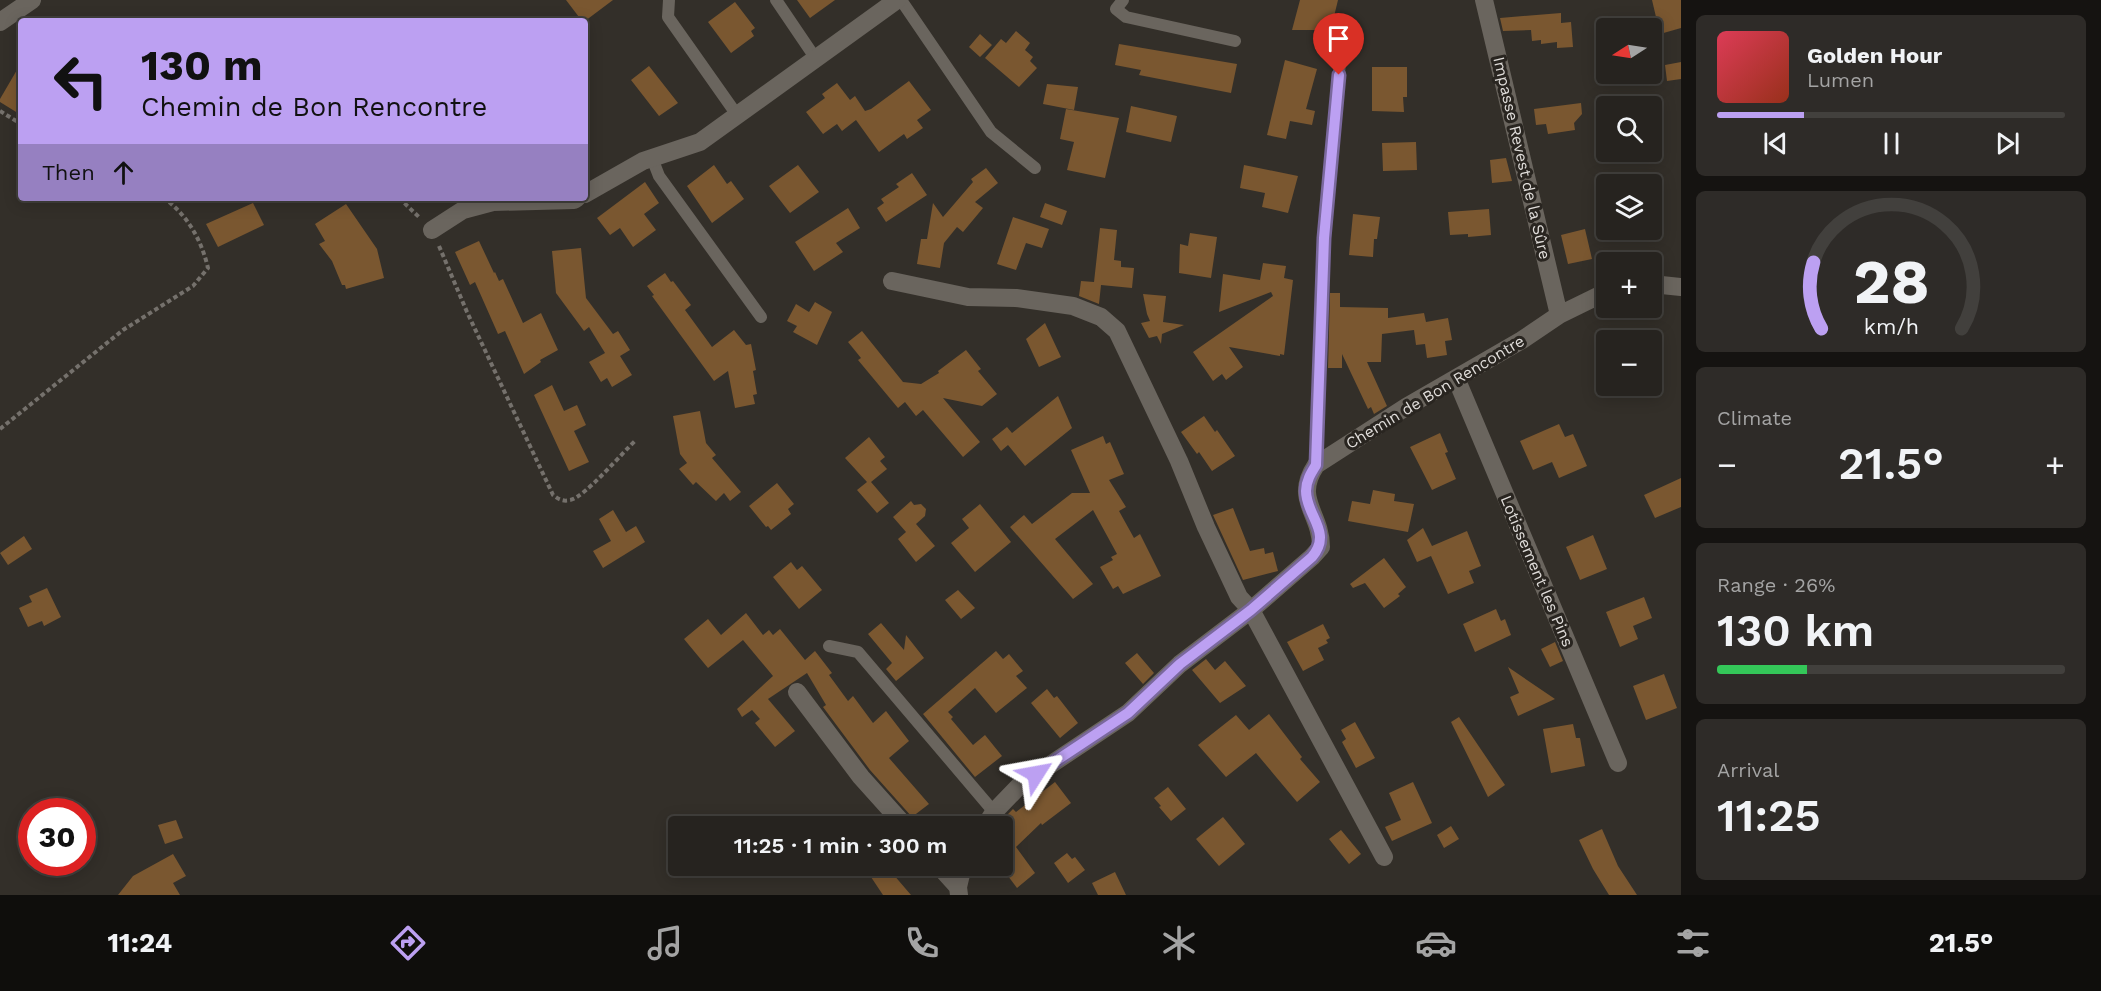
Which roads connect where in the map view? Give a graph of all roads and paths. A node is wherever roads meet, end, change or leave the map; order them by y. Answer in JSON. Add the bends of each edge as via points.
{"nodes":[{"id":1,"x":32,"y":0,"type":"edge"},
{"id":2,"x":669,"y":0,"type":"edge"},
{"id":3,"x":776,"y":0,"type":"edge"},
{"id":4,"x":899,"y":0,"type":"edge"},
{"id":5,"x":1123,"y":0,"type":"edge"},
{"id":6,"x":1484,"y":0,"type":"edge"},
{"id":7,"x":0,"y":22,"type":"edge"},
{"id":8,"x":1235,"y":41,"type":"dead end"},
{"id":9,"x":1341,"y":52,"type":"dead end"},
{"id":10,"x":816,"y":59,"type":"junction"},
{"id":11,"x":0,"y":111,"type":"edge"},
{"id":12,"x":737,"y":115,"type":"junction"},
{"id":13,"x":18,"y":122,"type":"edge"},
{"id":14,"x":652,"y":158,"type":"junction"},
{"id":15,"x":1035,"y":168,"type":"dead end"},
{"id":16,"x":588,"y":192,"type":"edge"},
{"id":17,"x":168,"y":201,"type":"edge"},
{"id":18,"x":402,"y":201,"type":"edge"},
{"id":19,"x":533,"y":201,"type":"edge"},
{"id":20,"x":432,"y":230,"type":"junction"},
{"id":21,"x":892,"y":281,"type":"dead end"},
{"id":22,"x":1662,"y":285,"type":"edge"},
{"id":23,"x":1681,"y":287,"type":"edge"},
{"id":24,"x":1596,"y":297,"type":"edge"},
{"id":25,"x":1559,"y":315,"type":"junction"},
{"id":26,"x":761,"y":317,"type":"dead end"},
{"id":27,"x":1456,"y":378,"type":"junction"},
{"id":28,"x":0,"y":429,"type":"edge"},
{"id":29,"x":636,"y":440,"type":"dead end"},
{"id":30,"x":1316,"y":465,"type":"junction"},
{"id":31,"x":1251,"y":610,"type":"junction"},
{"id":32,"x":829,"y":646,"type":"dead end"},
{"id":33,"x":797,"y":692,"type":"dead end"},
{"id":34,"x":1618,"y":763,"type":"dead end"},
{"id":35,"x":896,"y":816,"type":"edge"},
{"id":36,"x":988,"y":816,"type":"edge"},
{"id":37,"x":993,"y":816,"type":"edge"},
{"id":38,"x":1384,"y":857,"type":"dead end"},
{"id":39,"x":947,"y":876,"type":"edge"},
{"id":40,"x":961,"y":876,"type":"edge"},
{"id":41,"x":958,"y":891,"type":"edge"}],
"edges":[{"from":1,"to":7,"type":"street"},
{"from":2,"to":12,"type":"lane","via":[[668,17]]},
{"from":3,"to":10,"type":"lane"},
{"from":4,"to":10,"type":"street"},
{"from":4,"to":15,"type":"lane","via":[[991,132]]},
{"from":5,"to":8,"type":"lane","via":[[1116,9],[1126,17]]},
{"from":6,"to":25,"type":"street","name":"Impasse Revest de la Sûre"},
{"from":9,"to":30,"type":"lane","via":[[1324,238]]},
{"from":10,"to":12,"type":"street"},
{"from":11,"to":13,"type":"path"},
{"from":12,"to":14,"type":"street","via":[[700,142]]},
{"from":14,"to":16,"type":"street"},
{"from":14,"to":26,"type":"lane","via":[[659,176]]},
{"from":17,"to":28,"type":"path","via":[[179,210],[203,246],[207,268],[193,286],[123,330]]},
{"from":18,"to":20,"type":"path"},
{"from":19,"to":20,"type":"street","via":[[493,202],[464,210]]},
{"from":20,"to":29,"type":"path","via":[[553,495],[560,501],[572,501]]},
{"from":21,"to":31,"type":"street","via":[[968,297],[1016,298],[1073,306],[1101,317],[1117,331],[1239,597]]},
{"from":22,"to":23,"type":"street"},
{"from":24,"to":25,"type":"street","name":"Chemin de Bon Rencontre"},
{"from":25,"to":27,"type":"street","name":"Chemin de Bon Rencontre"},
{"from":27,"to":30,"type":"street","name":"Chemin de Bon Rencontre"},
{"from":27,"to":34,"type":"street","name":"Lotissement les Pins"},
{"from":30,"to":31,"type":"street","via":[[1309,476],[1306,497],[1321,536],[1321,547]]},
{"from":31,"to":37,"type":"street","via":[[1180,664],[1128,713],[1020,785]]},
{"from":31,"to":38,"type":"street"},
{"from":32,"to":36,"type":"lane","via":[[858,652]]},
{"from":33,"to":35,"type":"street","via":[[861,777]]},
{"from":39,"to":41,"type":"street"},
{"from":40,"to":41,"type":"street"}]}
